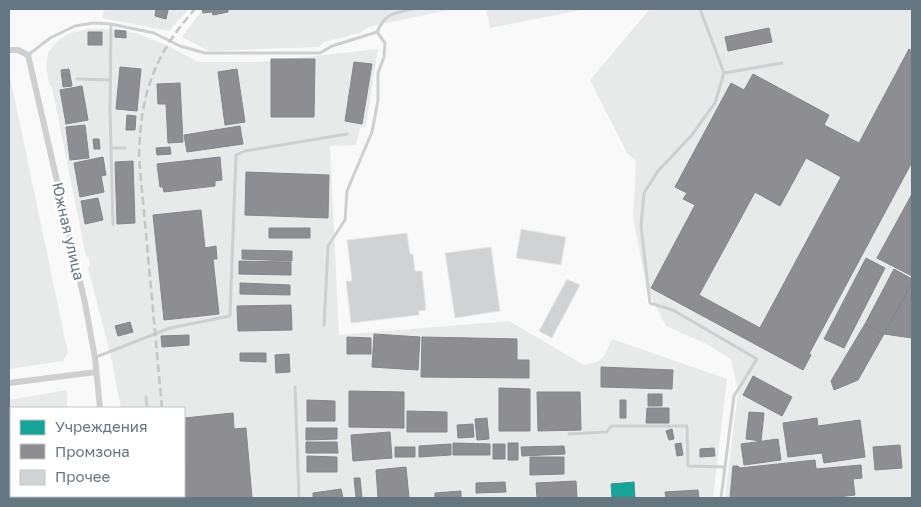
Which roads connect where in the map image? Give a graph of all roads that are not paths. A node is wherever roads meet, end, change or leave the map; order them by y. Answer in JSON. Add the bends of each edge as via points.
{"nodes":[{"id":1,"x":412,"y":9,"type":"edge"},
{"id":2,"x":700,"y":9,"type":"edge"},
{"id":3,"x":111,"y":24,"type":"junction"},
{"id":4,"x":377,"y":32,"type":"junction"},
{"id":5,"x":9,"y":50,"type":"edge"},
{"id":6,"x":28,"y":55,"type":"junction"},
{"id":7,"x":782,"y":63,"type":"dead end"},
{"id":8,"x":724,"y":73,"type":"junction"},
{"id":9,"x":77,"y":80,"type":"dead end"},
{"id":10,"x":110,"y":80,"type":"junction"},
{"id":11,"x":347,"y":134,"type":"dead end"},
{"id":12,"x":111,"y":148,"type":"junction"},
{"id":13,"x":125,"y":148,"type":"dead end"},
{"id":14,"x":113,"y":224,"type":"dead end"},
{"id":15,"x":324,"y":325,"type":"dead end"},
{"id":16,"x":95,"y":358,"type":"junction"},
{"id":17,"x":96,"y":372,"type":"junction"},
{"id":18,"x":9,"y":383,"type":"edge"},
{"id":19,"x":295,"y":387,"type":"dead end"},
{"id":20,"x":146,"y":397,"type":"dead end"},
{"id":21,"x":100,"y":407,"type":"edge"},
{"id":22,"x":147,"y":407,"type":"edge"},
{"id":23,"x":569,"y":434,"type":"dead end"},
{"id":24,"x":725,"y":467,"type":"junction"},
{"id":25,"x":299,"y":498,"type":"edge"},
{"id":26,"x":721,"y":498,"type":"edge"}],
"edges":[{"from":1,"to":4,"type":"lane","via":[[391,14],[382,20]]},
{"from":2,"to":8,"type":"lane"},
{"from":3,"to":4,"type":"lane","via":[[154,33],[180,46],[205,53],[320,53]]},
{"from":3,"to":6,"type":"lane","via":[[75,26],[50,38]]},
{"from":3,"to":10,"type":"lane"},
{"from":4,"to":15,"type":"lane","via":[[385,43],[378,73],[378,100],[372,132],[346,191],[344,220],[328,246]]},
{"from":5,"to":6,"type":"street"},
{"from":6,"to":16,"type":"street","name":"Южная улица"},
{"from":7,"to":8,"type":"lane"},
{"from":8,"to":24,"type":"lane","via":[[715,102],[644,193],[641,226],[650,303],[673,310],[757,359],[734,396]]},
{"from":9,"to":10,"type":"lane"},
{"from":10,"to":12,"type":"lane"},
{"from":11,"to":16,"type":"lane","via":[[236,155],[230,316],[170,328]]},
{"from":12,"to":13,"type":"lane"},
{"from":12,"to":14,"type":"lane"},
{"from":16,"to":17,"type":"street","name":"Южная улица"},
{"from":17,"to":18,"type":"street"},
{"from":17,"to":21,"type":"street","name":"Южная улица"},
{"from":19,"to":25,"type":"lane"},
{"from":20,"to":22,"type":"lane"},
{"from":23,"to":24,"type":"lane","via":[[607,432],[611,426],[688,426],[688,466]]},
{"from":24,"to":26,"type":"lane"}]}
